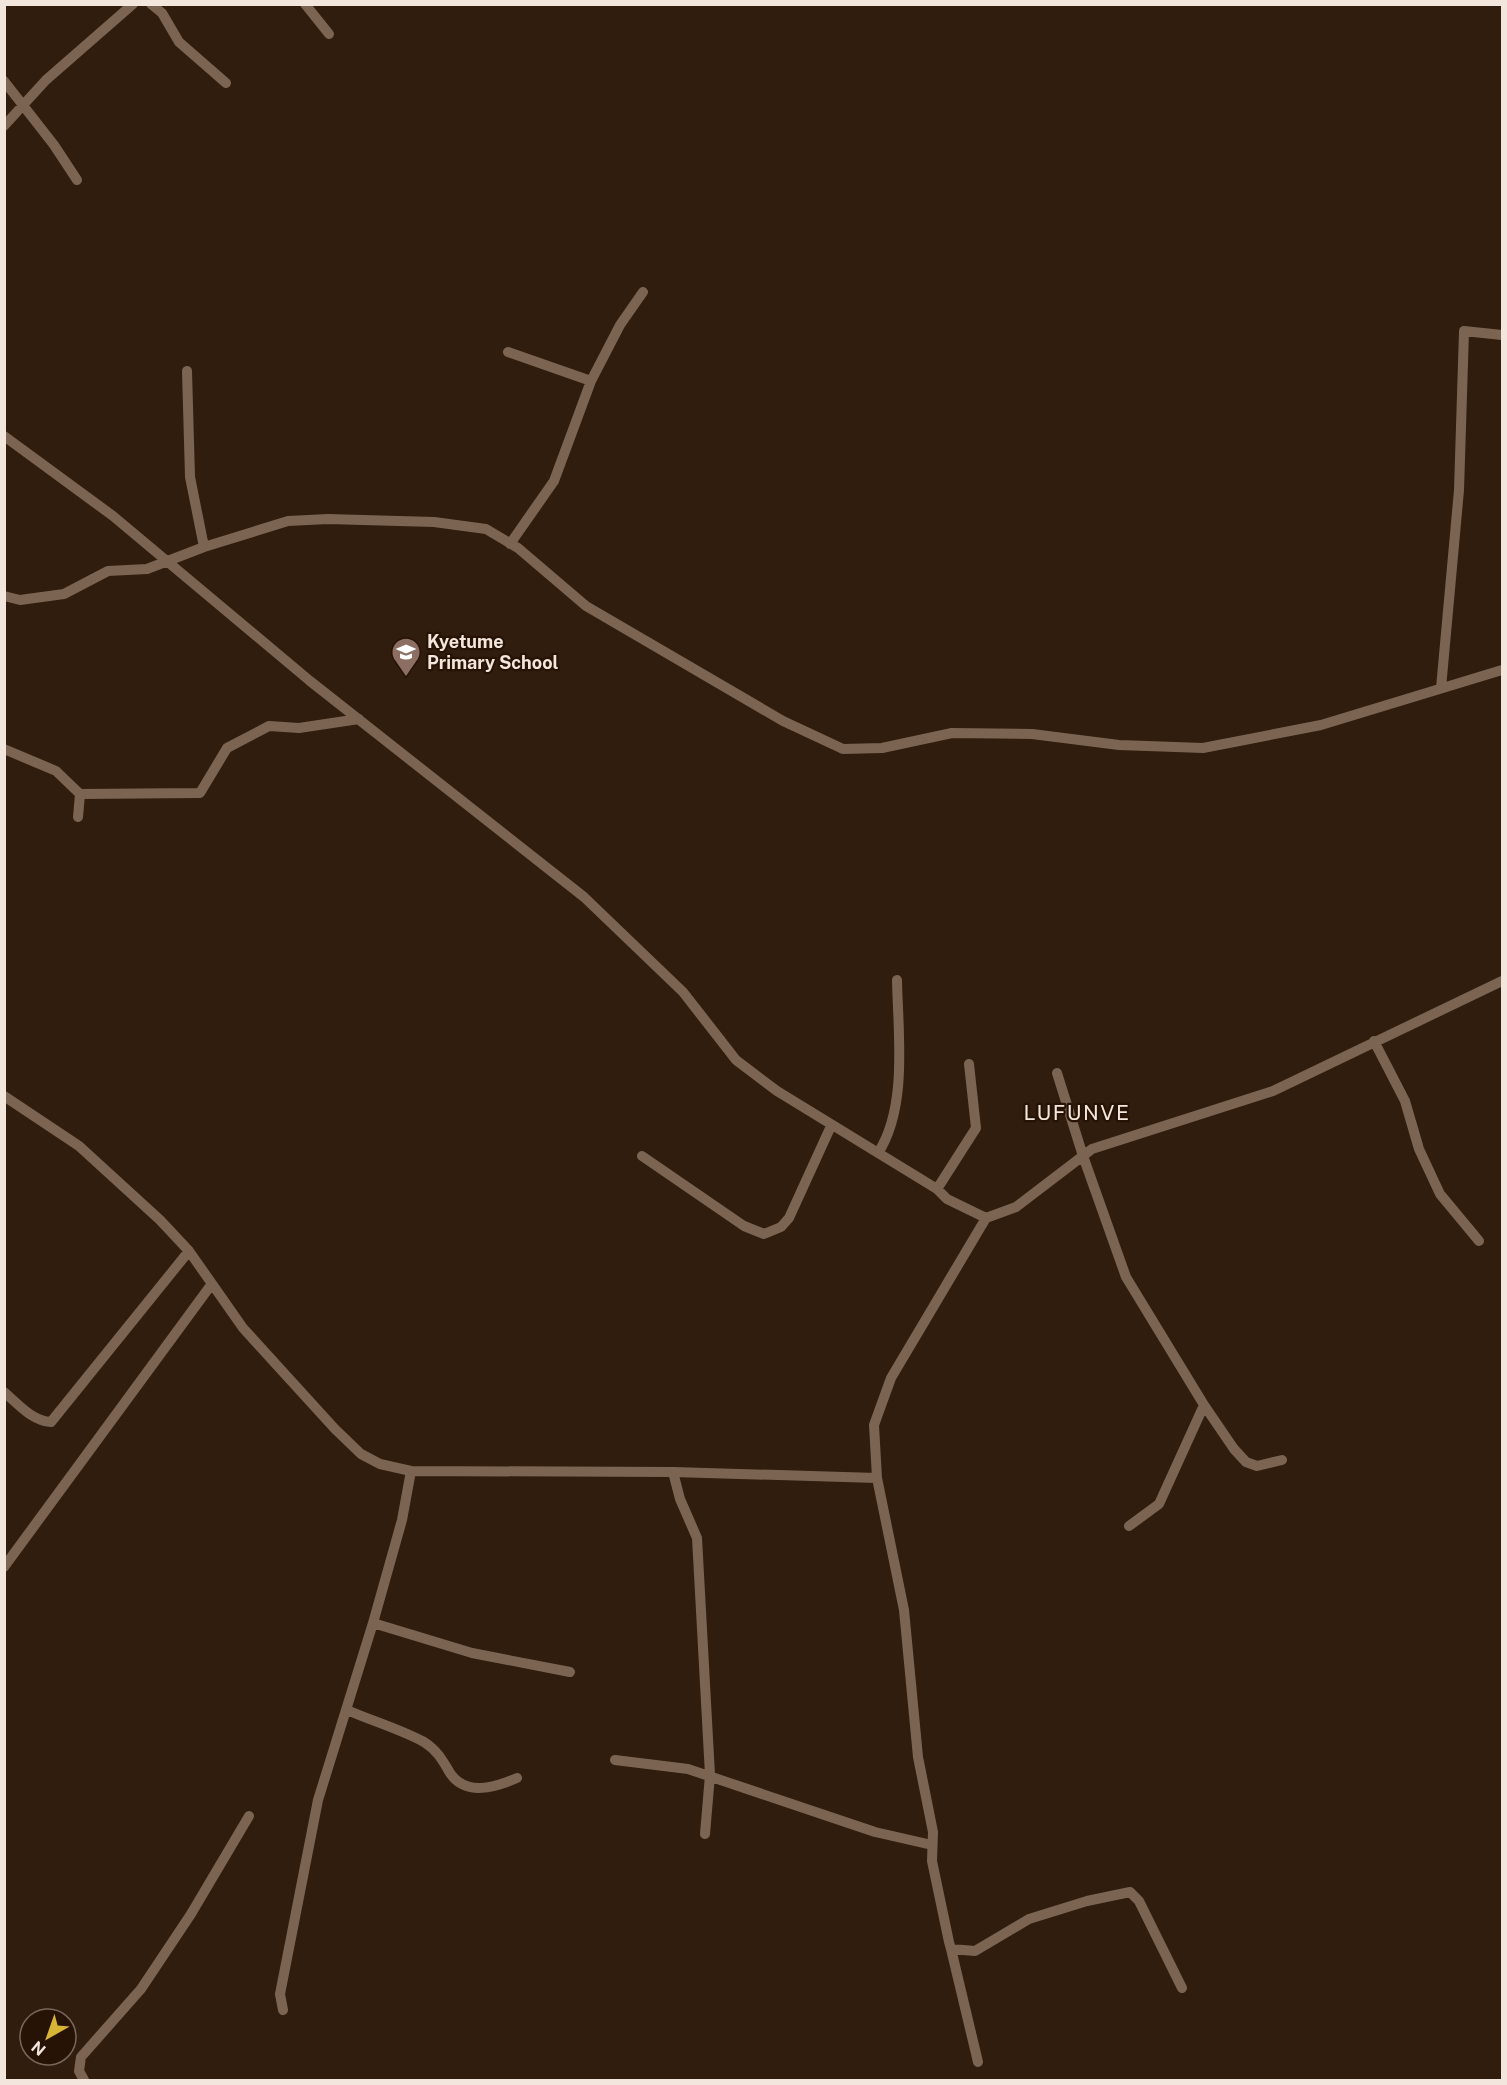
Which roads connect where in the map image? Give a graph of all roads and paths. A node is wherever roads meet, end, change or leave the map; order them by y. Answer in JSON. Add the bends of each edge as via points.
{"nodes":[{"id":1,"x":133,"y":4,"type":"edge"},
{"id":2,"x":151,"y":4,"type":"edge"},
{"id":3,"x":305,"y":4,"type":"edge"},
{"id":4,"x":329,"y":34,"type":"dead end"},
{"id":5,"x":4,"y":81,"type":"edge"},
{"id":6,"x":226,"y":83,"type":"dead end"},
{"id":7,"x":22,"y":105,"type":"junction"},
{"id":8,"x":4,"y":126,"type":"edge"},
{"id":9,"x":77,"y":180,"type":"dead end"},
{"id":10,"x":643,"y":292,"type":"dead end"},
{"id":11,"x":1503,"y":335,"type":"edge"},
{"id":12,"x":508,"y":352,"type":"dead end"},
{"id":13,"x":187,"y":372,"type":"dead end"},
{"id":14,"x":591,"y":381,"type":"junction"},
{"id":15,"x":5,"y":437,"type":"edge"},
{"id":16,"x":510,"y":544,"type":"junction"},
{"id":17,"x":204,"y":547,"type":"junction"},
{"id":18,"x":168,"y":562,"type":"junction"},
{"id":19,"x":4,"y":596,"type":"edge"},
{"id":20,"x":1503,"y":670,"type":"edge"},
{"id":21,"x":1442,"y":688,"type":"junction"},
{"id":22,"x":359,"y":719,"type":"junction"},
{"id":23,"x":4,"y":749,"type":"edge"},
{"id":24,"x":80,"y":794,"type":"junction"},
{"id":25,"x":78,"y":817,"type":"dead end"},
{"id":26,"x":897,"y":980,"type":"dead end"},
{"id":27,"x":1503,"y":981,"type":"edge"},
{"id":28,"x":1374,"y":1041,"type":"junction"},
{"id":29,"x":969,"y":1064,"type":"dead end"},
{"id":30,"x":1057,"y":1073,"type":"dead end"},
{"id":31,"x":4,"y":1096,"type":"edge"},
{"id":32,"x":831,"y":1126,"type":"junction"},
{"id":33,"x":878,"y":1153,"type":"junction"},
{"id":34,"x":642,"y":1156,"type":"dead end"},
{"id":35,"x":1083,"y":1156,"type":"junction"},
{"id":36,"x":937,"y":1190,"type":"junction"},
{"id":37,"x":986,"y":1218,"type":"junction"},
{"id":38,"x":1479,"y":1241,"type":"dead end"},
{"id":39,"x":189,"y":1251,"type":"junction"},
{"id":40,"x":211,"y":1285,"type":"junction"},
{"id":41,"x":4,"y":1392,"type":"edge"},
{"id":42,"x":1204,"y":1405,"type":"junction"},
{"id":43,"x":1282,"y":1460,"type":"dead end"},
{"id":44,"x":411,"y":1471,"type":"junction"},
{"id":45,"x":673,"y":1472,"type":"junction"},
{"id":46,"x":877,"y":1478,"type":"junction"},
{"id":47,"x":1129,"y":1526,"type":"dead end"},
{"id":48,"x":4,"y":1567,"type":"edge"},
{"id":49,"x":373,"y":1623,"type":"junction"},
{"id":50,"x":570,"y":1672,"type":"dead end"},
{"id":51,"x":347,"y":1710,"type":"junction"},
{"id":52,"x":615,"y":1760,"type":"dead end"},
{"id":53,"x":710,"y":1775,"type":"junction"},
{"id":54,"x":517,"y":1778,"type":"dead end"},
{"id":55,"x":249,"y":1816,"type":"dead end"},
{"id":56,"x":705,"y":1834,"type":"dead end"},
{"id":57,"x":932,"y":1845,"type":"junction"},
{"id":58,"x":951,"y":1949,"type":"junction"},
{"id":59,"x":1182,"y":1988,"type":"dead end"},
{"id":60,"x":283,"y":2010,"type":"dead end"},
{"id":61,"x":978,"y":2062,"type":"dead end"},
{"id":62,"x":84,"y":2080,"type":"edge"}],
"edges":[{"from":1,"to":7,"type":"street"},
{"from":2,"to":6,"type":"street","via":[[162,13],[179,42]]},
{"from":3,"to":4,"type":"street"},
{"from":5,"to":7,"type":"street"},
{"from":7,"to":8,"type":"street"},
{"from":7,"to":9,"type":"street"},
{"from":10,"to":14,"type":"street","via":[[620,325]]},
{"from":11,"to":21,"type":"street","via":[[1464,331],[1459,490]]},
{"from":12,"to":14,"type":"street"},
{"from":13,"to":17,"type":"street","via":[[190,477]]},
{"from":14,"to":16,"type":"street","via":[[554,481]]},
{"from":15,"to":18,"type":"street","via":[[113,516]]},
{"from":16,"to":17,"type":"street","via":[[486,529],[444,523],[328,519],[288,522]]},
{"from":16,"to":21,"type":"street","via":[[586,606],[783,721],[843,749],[882,748],[952,733],[1032,734],[1119,745],[1203,748],[1321,725]]},
{"from":17,"to":18,"type":"street"},
{"from":18,"to":19,"type":"street","via":[[147,569],[108,571],[64,594],[20,600]]},
{"from":18,"to":22,"type":"street"},
{"from":20,"to":21,"type":"street"},
{"from":22,"to":24,"type":"street","via":[[299,728],[269,726],[227,747],[200,793]]},
{"from":22,"to":32,"type":"street","via":[[584,897],[683,992],[736,1060]]},
{"from":23,"to":24,"type":"street","via":[[56,771]]},
{"from":24,"to":25,"type":"street"},
{"from":26,"to":33,"type":"street","via":[[896,1105],[891,1128]]},
{"from":27,"to":28,"type":"street"},
{"from":28,"to":35,"type":"street","via":[[1274,1091],[1092,1149]]},
{"from":28,"to":38,"type":"street","via":[[1405,1101],[1419,1149],[1440,1194]]},
{"from":29,"to":36,"type":"street","via":[[976,1128]]},
{"from":30,"to":35,"type":"street"},
{"from":31,"to":39,"type":"street","via":[[79,1146]]},
{"from":32,"to":33,"type":"street"},
{"from":32,"to":34,"type":"street","via":[[789,1218],[781,1227],[764,1234],[744,1226]]},
{"from":33,"to":36,"type":"street"},
{"from":35,"to":37,"type":"street","via":[[1016,1207]]},
{"from":35,"to":42,"type":"street","via":[[1126,1277]]},
{"from":36,"to":37,"type":"street"},
{"from":37,"to":46,"type":"street","via":[[891,1378],[874,1425]]},
{"from":39,"to":40,"type":"street"},
{"from":39,"to":41,"type":"street","via":[[51,1422],[41,1422]]},
{"from":40,"to":44,"type":"street","via":[[243,1328],[361,1454],[380,1464]]},
{"from":40,"to":48,"type":"street"},
{"from":42,"to":43,"type":"street","via":[[1246,1462],[1257,1466]]},
{"from":42,"to":47,"type":"street","via":[[1159,1504]]},
{"from":44,"to":45,"type":"street"},
{"from":44,"to":49,"type":"street","via":[[402,1520]]},
{"from":45,"to":46,"type":"street"},
{"from":45,"to":53,"type":"street","via":[[697,1538]]},
{"from":46,"to":57,"type":"street","via":[[904,1610],[918,1757],[930,1804]]},
{"from":49,"to":50,"type":"street","via":[[472,1653]]},
{"from":49,"to":51,"type":"street"},
{"from":51,"to":54,"type":"street","via":[[424,1742],[436,1751],[452,1777],[466,1786],[482,1789]]},
{"from":51,"to":60,"type":"street","via":[[318,1800],[280,1994]]},
{"from":52,"to":53,"type":"street","via":[[666,1765]]},
{"from":53,"to":56,"type":"street"},
{"from":53,"to":57,"type":"street","via":[[875,1832]]},
{"from":55,"to":62,"type":"street","via":[[141,1989],[81,2057]]},
{"from":57,"to":58,"type":"street","via":[[932,1862]]},
{"from":58,"to":59,"type":"street","via":[[975,1951],[1029,1919],[1130,1892],[1139,1900]]},
{"from":58,"to":61,"type":"street"}]}
